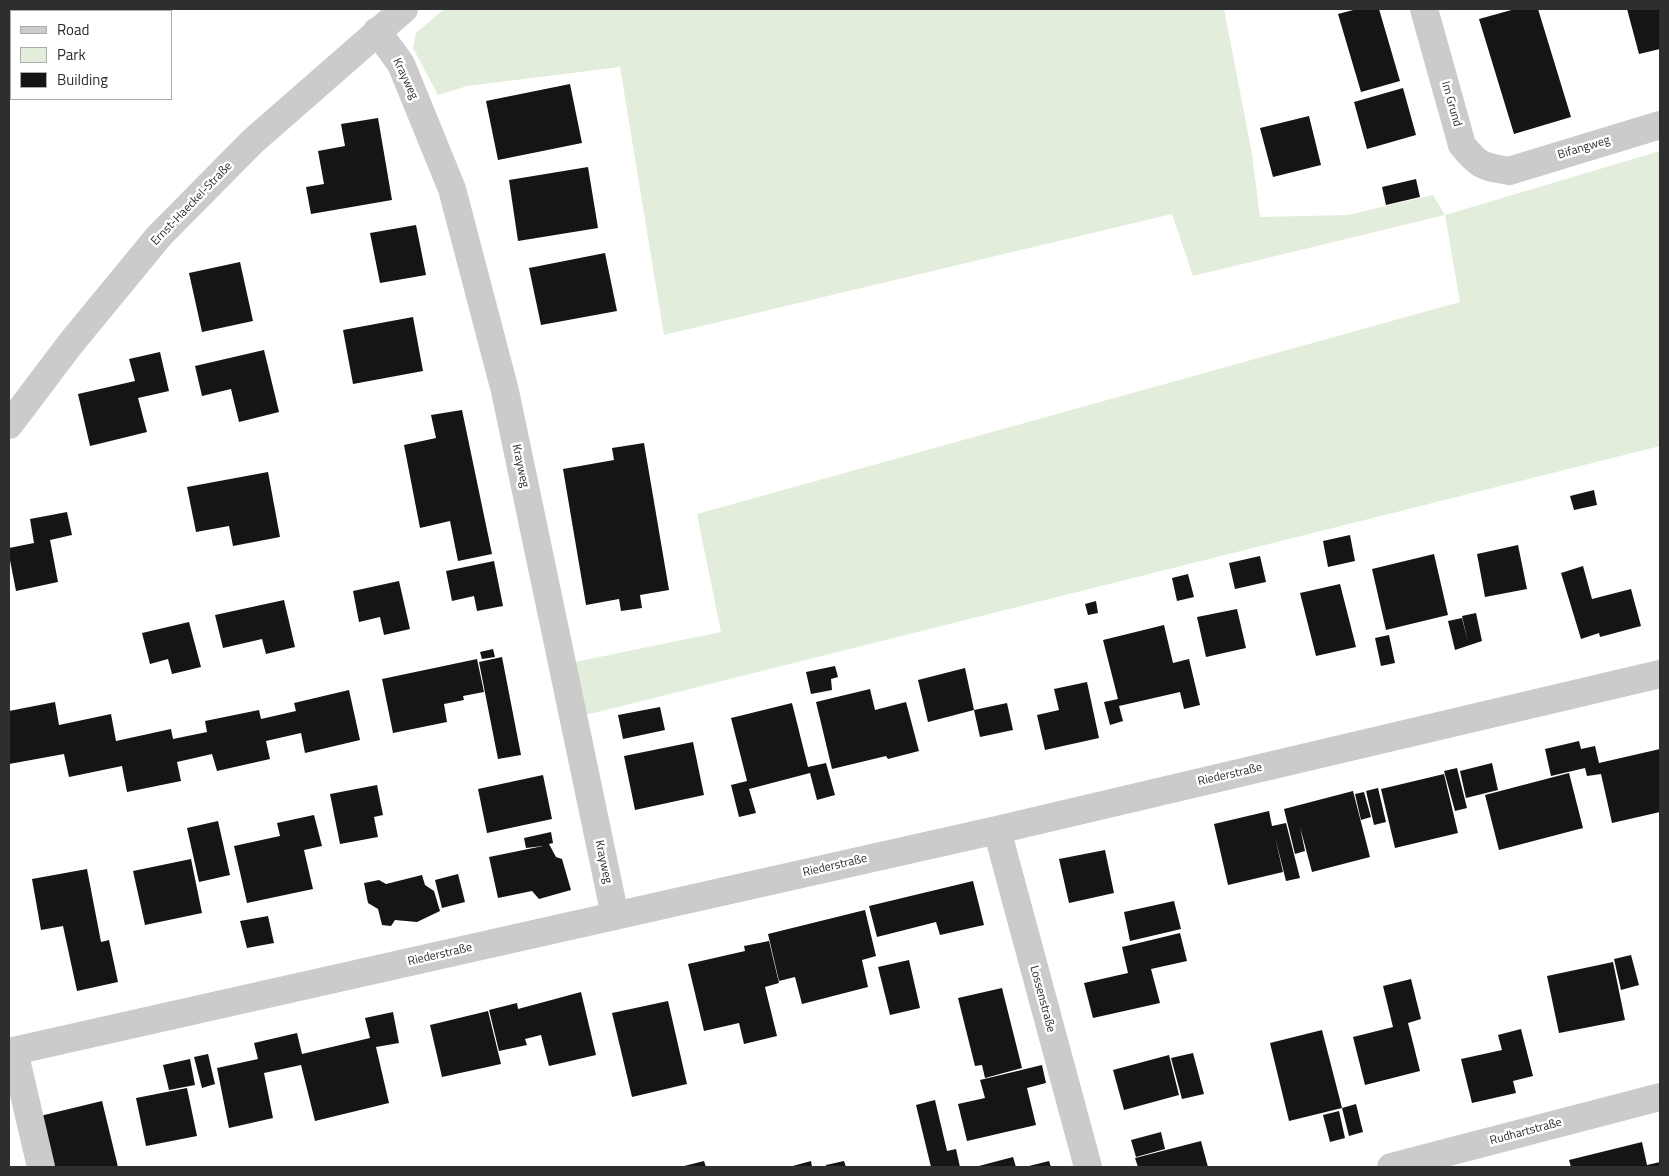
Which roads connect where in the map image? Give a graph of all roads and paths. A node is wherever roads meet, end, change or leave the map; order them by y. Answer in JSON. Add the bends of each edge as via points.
{"nodes":[{"id":1,"x":404,"y":9,"type":"edge"},
{"id":2,"x":1424,"y":9,"type":"edge"},
{"id":3,"x":377,"y":31,"type":"junction"},
{"id":4,"x":1660,"y":125,"type":"edge"},
{"id":5,"x":1509,"y":171,"type":"joint"},
{"id":6,"x":9,"y":425,"type":"edge"},
{"id":7,"x":1660,"y":674,"type":"edge"},
{"id":8,"x":997,"y":830,"type":"junction"},
{"id":9,"x":615,"y":916,"type":"junction"},
{"id":10,"x":12,"y":1052,"type":"edge"},
{"id":11,"x":1660,"y":1096,"type":"edge"},
{"id":12,"x":41,"y":1167,"type":"edge"},
{"id":13,"x":1088,"y":1167,"type":"edge"},
{"id":14,"x":1392,"y":1167,"type":"edge"}],
"edges":[{"from":1,"to":3,"type":"street","name":"Ernst-Haeckel-Straße"},
{"from":2,"to":5,"type":"street","name":"Im Grund","via":[[1462,145],[1484,167]]},
{"from":3,"to":6,"type":"street","name":"Ernst-Haeckel-Straße","via":[[253,141],[159,236]]},
{"from":3,"to":9,"type":"street","name":"Krayweg","via":[[401,64],[452,189],[504,390]]},
{"from":4,"to":5,"type":"street","name":"Bifangweg"},
{"from":7,"to":8,"type":"street","name":"Riederstraße"},
{"from":8,"to":9,"type":"street","name":"Riederstraße"},
{"from":8,"to":13,"type":"street","name":"Lossenstraße"},
{"from":9,"to":10,"type":"street","name":"Riederstraße"},
{"from":10,"to":12,"type":"street"},
{"from":11,"to":14,"type":"street","name":"Rudhartstraße"}]}
